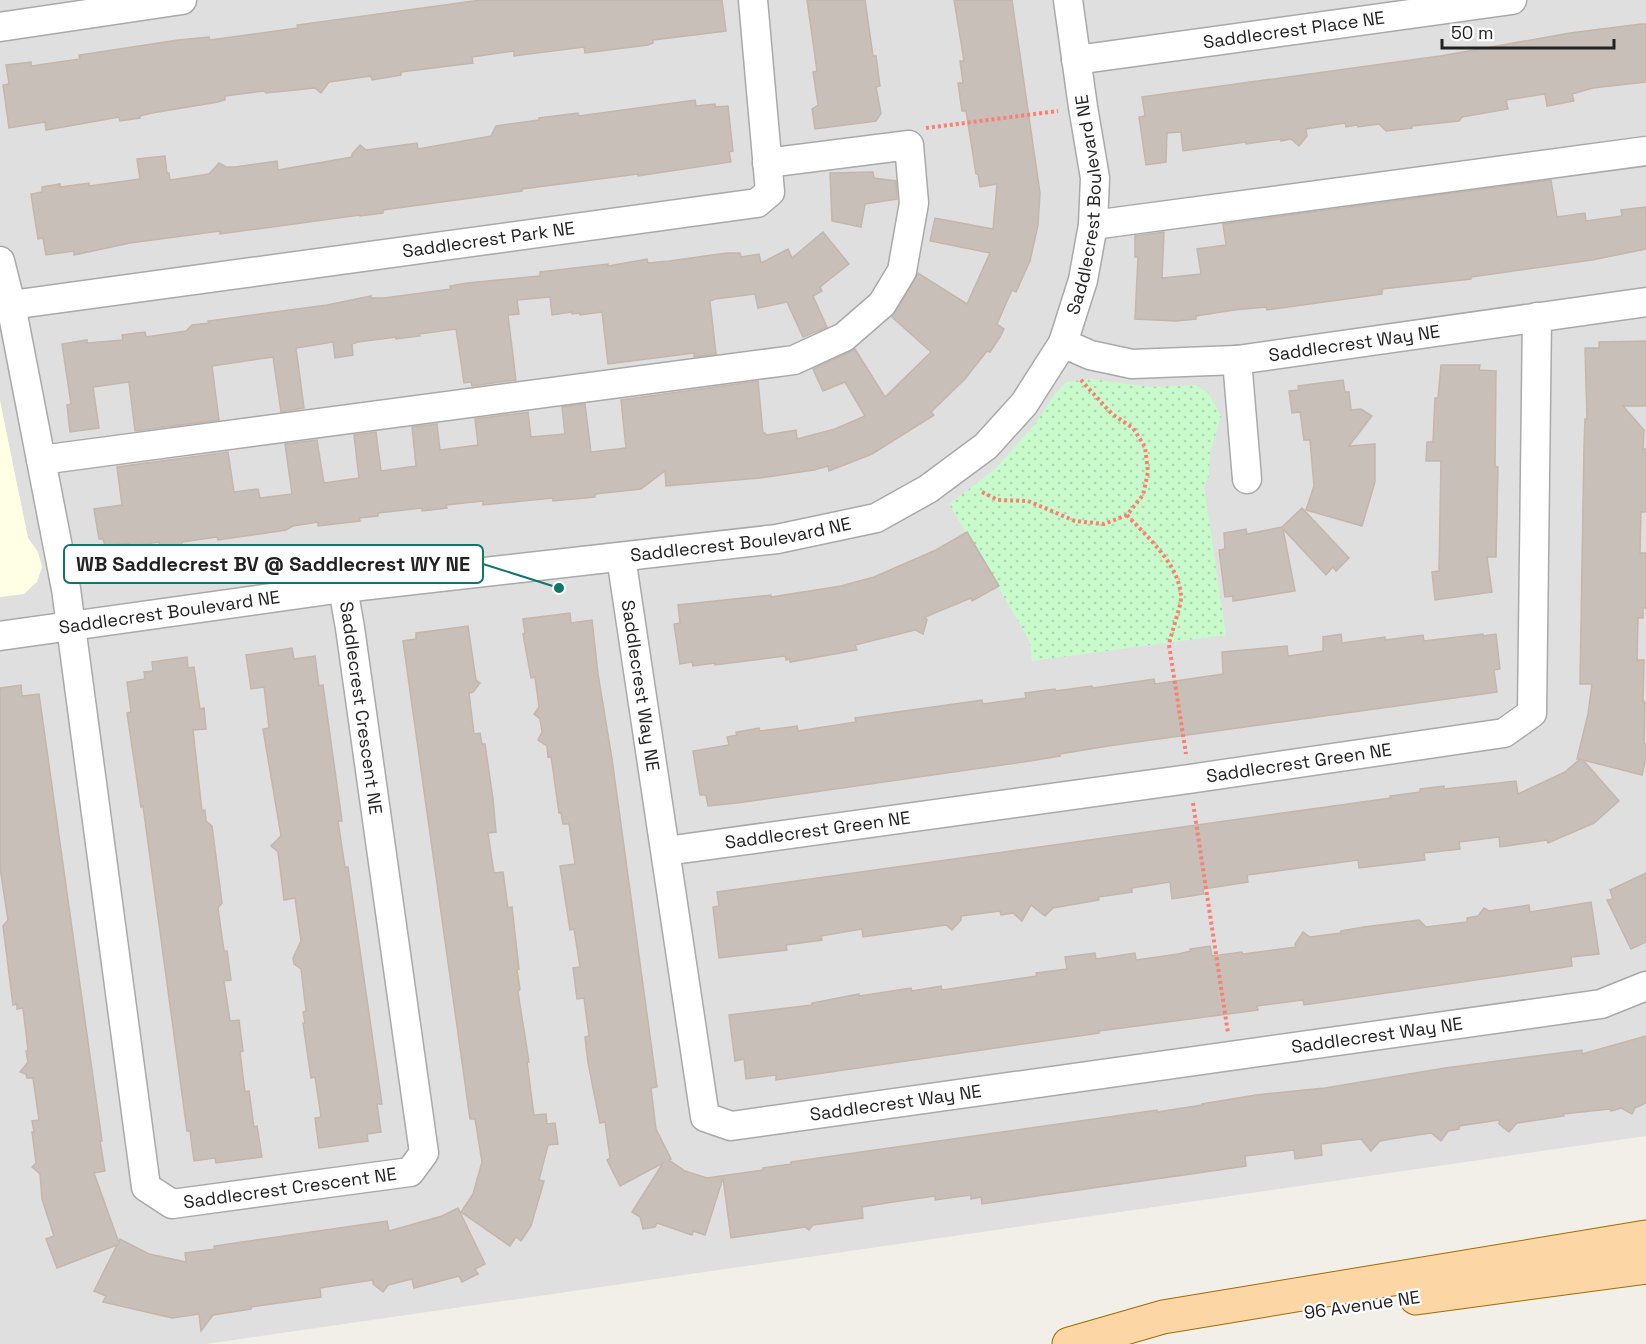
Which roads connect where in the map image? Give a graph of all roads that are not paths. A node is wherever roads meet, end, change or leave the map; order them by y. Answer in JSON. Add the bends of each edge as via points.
{"nodes":[{"id":1,"x":182,"y":0,"type":"edge"},
{"id":2,"x":753,"y":0,"type":"edge"},
{"id":3,"x":1068,"y":0,"type":"edge"},
{"id":4,"x":1512,"y":0,"type":"edge"},
{"id":5,"x":0,"y":27,"type":"edge"},
{"id":6,"x":1076,"y":60,"type":"junction"},
{"id":7,"x":1646,"y":151,"type":"edge"},
{"id":8,"x":767,"y":163,"type":"junction"},
{"id":9,"x":1093,"y":225,"type":"junction"},
{"id":10,"x":0,"y":261,"type":"edge"},
{"id":11,"x":1646,"y":302,"type":"edge"},
{"id":12,"x":11,"y":305,"type":"junction"},
{"id":13,"x":1537,"y":317,"type":"junction"},
{"id":14,"x":1063,"y":343,"type":"junction"},
{"id":15,"x":1237,"y":360,"type":"junction"},
{"id":16,"x":41,"y":460,"type":"junction"},
{"id":17,"x":1246,"y":479,"type":"dead end"},
{"id":18,"x":621,"y":557,"type":"junction"},
{"id":19,"x":343,"y":588,"type":"junction"},
{"id":20,"x":70,"y":626,"type":"junction"},
{"id":21,"x":0,"y":636,"type":"edge"},
{"id":22,"x":666,"y":851,"type":"junction"},
{"id":23,"x":1646,"y":986,"type":"edge"},
{"id":24,"x":1646,"y":1237,"type":"edge"},
{"id":25,"x":1646,"y":1267,"type":"edge"},
{"id":26,"x":1069,"y":1344,"type":"edge"},
{"id":27,"x":1079,"y":1344,"type":"edge"}],
"edges":[{"from":1,"to":5,"type":"street"},
{"from":2,"to":8,"type":"street","name":"Saddlecrest Park NE"},
{"from":3,"to":6,"type":"street","name":"Saddlecrest Boulevard NE"},
{"from":4,"to":6,"type":"street","name":"Saddlecrest Place NE"},
{"from":6,"to":9,"type":"street","name":"Saddlecrest Boulevard NE","via":[[1095,178]]},
{"from":7,"to":9,"type":"street"},
{"from":8,"to":12,"type":"street","name":"Saddlecrest Park NE","via":[[770,192],[757,203]]},
{"from":8,"to":16,"type":"street","via":[[909,145],[914,203],[902,271],[882,304],[844,337],[794,360]]},
{"from":9,"to":14,"type":"street","name":"Saddlecrest Boulevard NE","via":[[1083,280]]},
{"from":10,"to":12,"type":"street"},
{"from":11,"to":13,"type":"street","name":"Saddlecrest Way NE"},
{"from":12,"to":16,"type":"street"},
{"from":13,"to":15,"type":"street","name":"Saddlecrest Way NE"},
{"from":13,"to":22,"type":"street","name":"Saddlecrest Green NE","via":[[1532,713],[1504,733]]},
{"from":14,"to":15,"type":"street","name":"Saddlecrest Way NE","via":[[1090,355],[1132,364]]},
{"from":14,"to":18,"type":"street","name":"Saddlecrest Boulevard NE","via":[[1024,404],[986,446],[928,489],[876,518],[777,539]]},
{"from":15,"to":17,"type":"street"},
{"from":16,"to":20,"type":"street"},
{"from":18,"to":19,"type":"street","name":"Saddlecrest Boulevard NE"},
{"from":18,"to":22,"type":"street","name":"Saddlecrest Way NE"},
{"from":19,"to":20,"type":"street","name":"Saddlecrest Boulevard NE"},
{"from":19,"to":20,"type":"street","name":"Saddlecrest Crescent NE","via":[[424,1154],[411,1172],[172,1204],[146,1188]]},
{"from":20,"to":21,"type":"street","name":"Saddlecrest Boulevard NE"},
{"from":22,"to":23,"type":"street","name":"Saddlecrest Way NE","via":[[705,1117],[731,1126],[1601,1004]]},
{"from":24,"to":26,"type":"main road","via":[[1163,1317]]},
{"from":25,"to":27,"type":"main road","name":"96 Avenue NE"}]}
